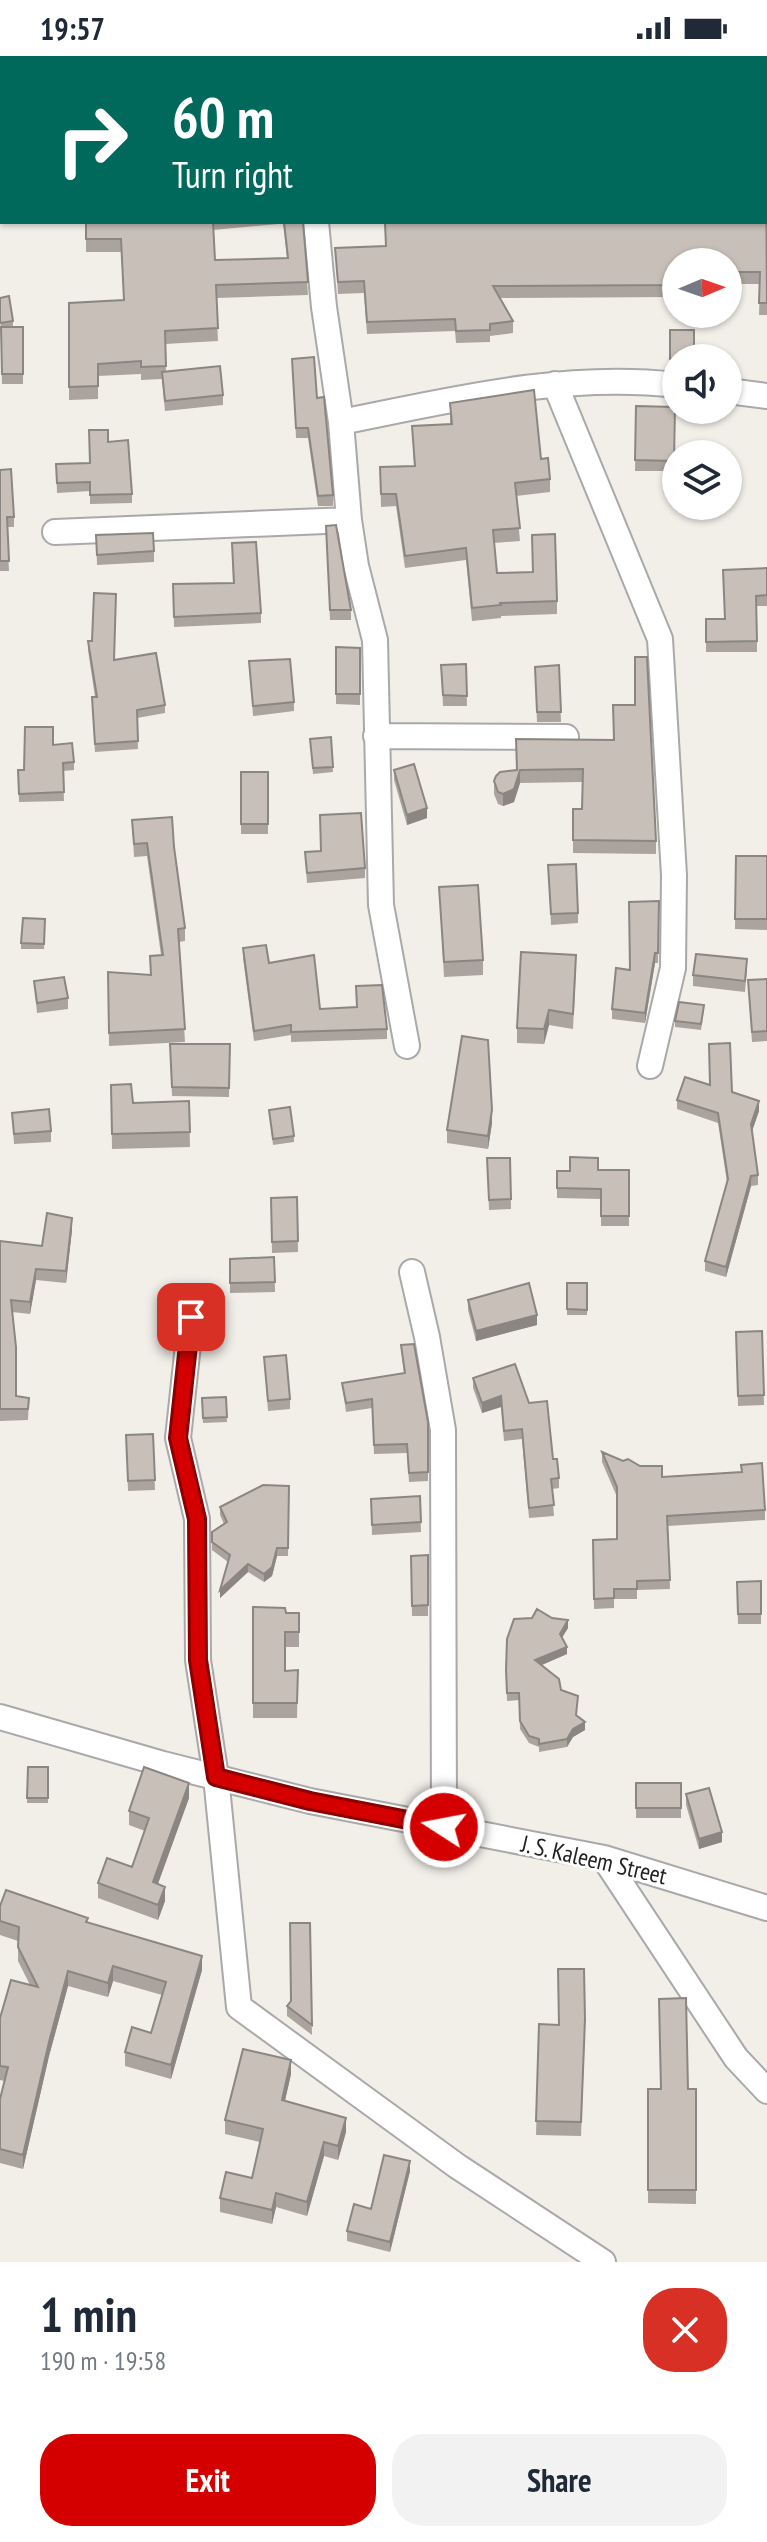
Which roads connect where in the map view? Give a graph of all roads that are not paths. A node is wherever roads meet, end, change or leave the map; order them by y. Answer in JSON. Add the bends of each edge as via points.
{"nodes":[{"id":1,"x":316,"y":224,"type":"edge"},
{"id":2,"x":662,"y":383,"type":"edge"},
{"id":3,"x":555,"y":384,"type":"junction"},
{"id":4,"x":742,"y":393,"type":"edge"},
{"id":5,"x":767,"y":396,"type":"edge"},
{"id":6,"x":341,"y":422,"type":"junction"},
{"id":7,"x":349,"y":520,"type":"junction"},
{"id":8,"x":55,"y":532,"type":"dead end"},
{"id":9,"x":376,"y":736,"type":"junction"},
{"id":10,"x":566,"y":737,"type":"edge"},
{"id":11,"x":407,"y":1046,"type":"dead end"},
{"id":12,"x":650,"y":1066,"type":"dead end"},
{"id":13,"x":412,"y":1272,"type":"dead end"},
{"id":14,"x":191,"y":1317,"type":"dead end"},
{"id":15,"x":0,"y":1717,"type":"edge"},
{"id":16,"x":216,"y":1777,"type":"junction"},
{"id":17,"x":444,"y":1827,"type":"junction"},
{"id":18,"x":604,"y":1858,"type":"junction"},
{"id":19,"x":767,"y":1908,"type":"edge"},
{"id":20,"x":767,"y":2091,"type":"edge"},
{"id":21,"x":603,"y":2262,"type":"edge"}],
"edges":[{"from":1,"to":6,"type":"street"},
{"from":2,"to":3,"type":"street"},
{"from":3,"to":6,"type":"street"},
{"from":3,"to":12,"type":"street","via":[[660,639],[674,875],[673,968]]},
{"from":4,"to":5,"type":"street"},
{"from":6,"to":7,"type":"street"},
{"from":7,"to":8,"type":"street"},
{"from":7,"to":9,"type":"street","via":[[375,640]]},
{"from":9,"to":10,"type":"street"},
{"from":9,"to":11,"type":"street","via":[[381,905]]},
{"from":13,"to":17,"type":"street","via":[[443,1430]]},
{"from":14,"to":16,"type":"street","via":[[178,1438],[197,1519],[198,1660]]},
{"from":15,"to":16,"type":"street","name":"J. S. Kaleem Street"},
{"from":16,"to":17,"type":"street","name":"J. S. Kaleem Street"},
{"from":16,"to":21,"type":"street","via":[[239,2007],[457,2166]]},
{"from":17,"to":18,"type":"street","name":"J. S. Kaleem Street"},
{"from":18,"to":19,"type":"street","name":"J. S. Kaleem Street"},
{"from":18,"to":20,"type":"street","via":[[736,2058]]}]}
